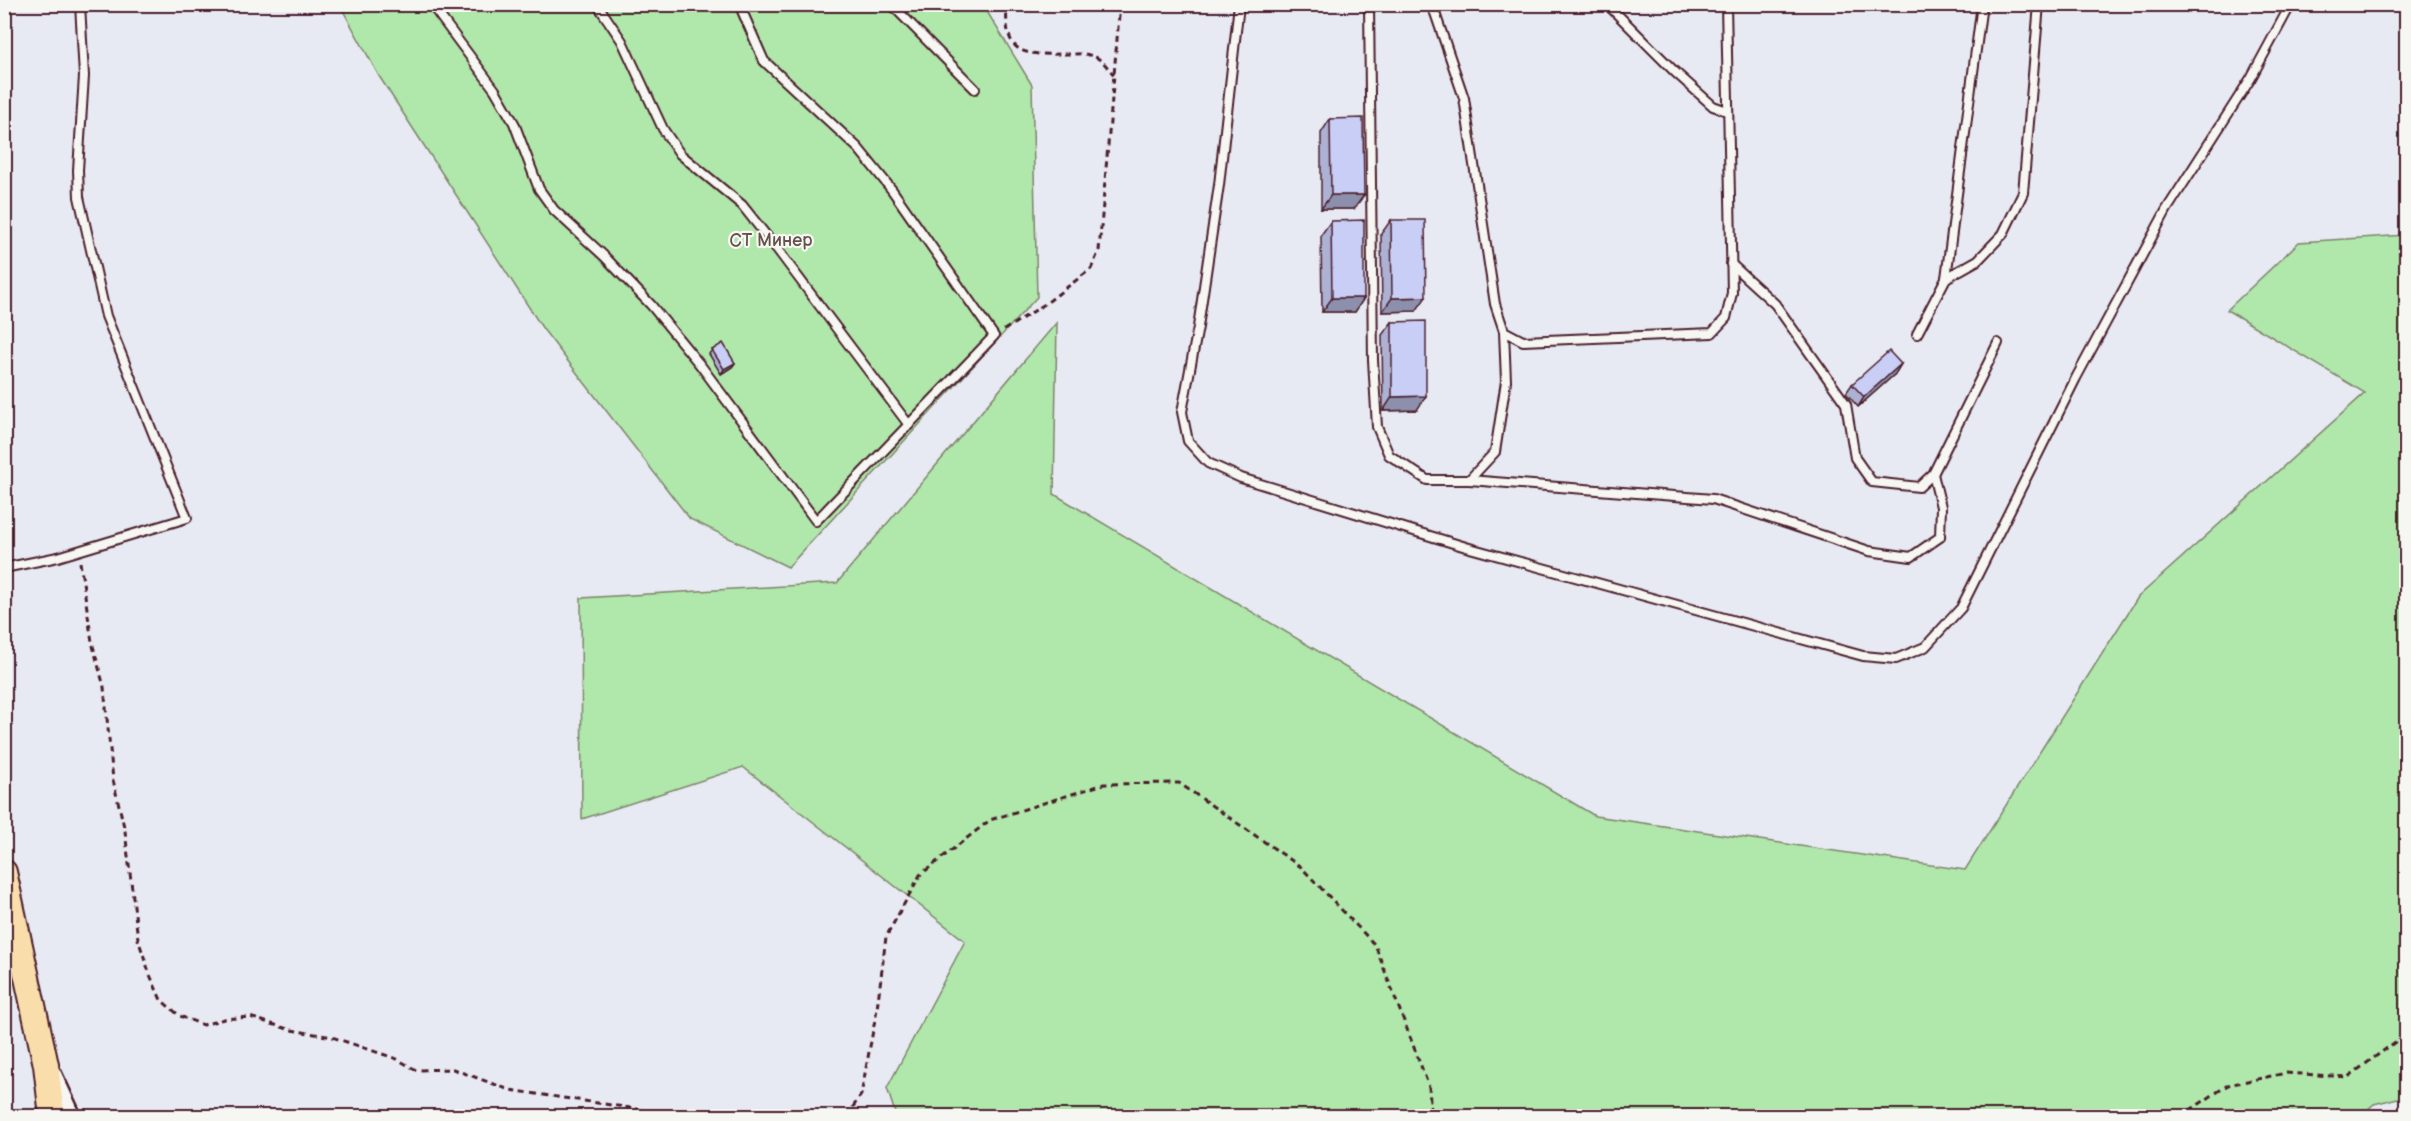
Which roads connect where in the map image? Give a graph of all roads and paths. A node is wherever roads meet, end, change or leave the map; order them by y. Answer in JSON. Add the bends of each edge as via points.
{"nodes":[{"id":1,"x":80,"y":4,"type":"edge"},
{"id":2,"x":431,"y":4,"type":"edge"},
{"id":3,"x":597,"y":4,"type":"edge"},
{"id":4,"x":739,"y":4,"type":"edge"},
{"id":5,"x":891,"y":4,"type":"edge"},
{"id":6,"x":1007,"y":4,"type":"edge"},
{"id":7,"x":1120,"y":4,"type":"edge"},
{"id":8,"x":1239,"y":4,"type":"edge"},
{"id":9,"x":1369,"y":4,"type":"edge"},
{"id":10,"x":1429,"y":4,"type":"edge"},
{"id":11,"x":1606,"y":4,"type":"edge"},
{"id":12,"x":1726,"y":4,"type":"edge"},
{"id":13,"x":1982,"y":4,"type":"edge"},
{"id":14,"x":2039,"y":4,"type":"edge"},
{"id":15,"x":2291,"y":4,"type":"edge"},
{"id":16,"x":1114,"y":75,"type":"junction"},
{"id":17,"x":975,"y":89,"type":"dead end"},
{"id":18,"x":1727,"y":111,"type":"junction"},
{"id":19,"x":1731,"y":264,"type":"junction"},
{"id":20,"x":1946,"y":278,"type":"junction"},
{"id":21,"x":1504,"y":331,"type":"junction"},
{"id":22,"x":1917,"y":334,"type":"dead end"},
{"id":23,"x":994,"y":336,"type":"junction"},
{"id":24,"x":1998,"y":343,"type":"dead end"},
{"id":25,"x":909,"y":425,"type":"junction"},
{"id":26,"x":1933,"y":474,"type":"junction"},
{"id":27,"x":1468,"y":480,"type":"junction"},
{"id":28,"x":78,"y":551,"type":"junction"},
{"id":29,"x":4,"y":568,"type":"edge"},
{"id":30,"x":4,"y":872,"type":"edge"},
{"id":31,"x":2406,"y":1034,"type":"edge"},
{"id":32,"x":46,"y":1065,"type":"junction"},
{"id":33,"x":52,"y":1116,"type":"edge"},
{"id":34,"x":69,"y":1116,"type":"edge"},
{"id":35,"x":671,"y":1116,"type":"edge"},
{"id":36,"x":847,"y":1116,"type":"edge"},
{"id":37,"x":1431,"y":1116,"type":"edge"},
{"id":38,"x":2181,"y":1116,"type":"edge"}],
"edges":[{"from":1,"to":28,"type":"lane","via":[[84,76],[79,197],[106,316],[187,518]]},
{"from":2,"to":25,"type":"lane","via":[[495,90],[514,123],[539,189],[554,210],[604,256],[672,331],[816,521]]},
{"from":3,"to":25,"type":"lane","via":[[622,41],[663,129],[680,154],[742,205]]},
{"from":4,"to":23,"type":"lane","via":[[764,61],[858,148]]},
{"from":5,"to":17,"type":"lane"},
{"from":6,"to":16,"type":"path","via":[[1009,38],[1017,49],[1028,54],[1089,54],[1101,59]]},
{"from":7,"to":16,"type":"path"},
{"from":8,"to":15,"type":"lane","via":[[1219,185],[1182,412],[1188,441],[1208,463],[1241,478],[1466,547],[1863,656],[1896,659],[1925,647],[1960,608],[2167,209],[2251,78]]},
{"from":9,"to":27,"type":"lane","via":[[1377,427],[1389,455],[1427,480]]},
{"from":10,"to":21,"type":"lane","via":[[1436,14],[1464,98],[1495,304]]},
{"from":11,"to":18,"type":"lane","via":[[1690,86],[1713,106]]},
{"from":12,"to":18,"type":"lane"},
{"from":13,"to":20,"type":"lane"},
{"from":14,"to":20,"type":"lane","via":[[2023,193],[2003,234],[1978,260]]},
{"from":16,"to":23,"type":"path","via":[[1104,211],[1099,251],[1091,269]]},
{"from":18,"to":19,"type":"lane"},
{"from":19,"to":21,"type":"lane","via":[[1732,293],[1726,318],[1712,333],[1523,341]]},
{"from":19,"to":26,"type":"lane","via":[[1775,304],[1846,404],[1855,458],[1872,482],[1919,488]]},
{"from":20,"to":22,"type":"lane"},
{"from":21,"to":27,"type":"lane","via":[[1506,381],[1495,452]]},
{"from":23,"to":25,"type":"lane"},
{"from":24,"to":26,"type":"lane"},
{"from":26,"to":27,"type":"lane","via":[[1941,507],[1940,537],[1911,557],[1869,550],[1713,499]]},
{"from":28,"to":29,"type":"lane"},
{"from":28,"to":35,"type":"path","via":[[92,642],[104,687],[113,780],[125,831],[138,939],[161,1000],[180,1016],[203,1025],[224,1018],[250,1017],[332,1037],[397,1059],[416,1070],[453,1069],[510,1090]]},
{"from":30,"to":32,"type":"main road"},
{"from":31,"to":38,"type":"path","via":[[2348,1077],[2286,1073],[2228,1085]]},
{"from":32,"to":33,"type":"main road"},
{"from":32,"to":34,"type":"street"},
{"from":36,"to":37,"type":"path","via":[[861,1095],[886,937],[920,875],[990,820],[1104,784],[1179,783],[1301,867],[1375,945],[1428,1087]]}]}
